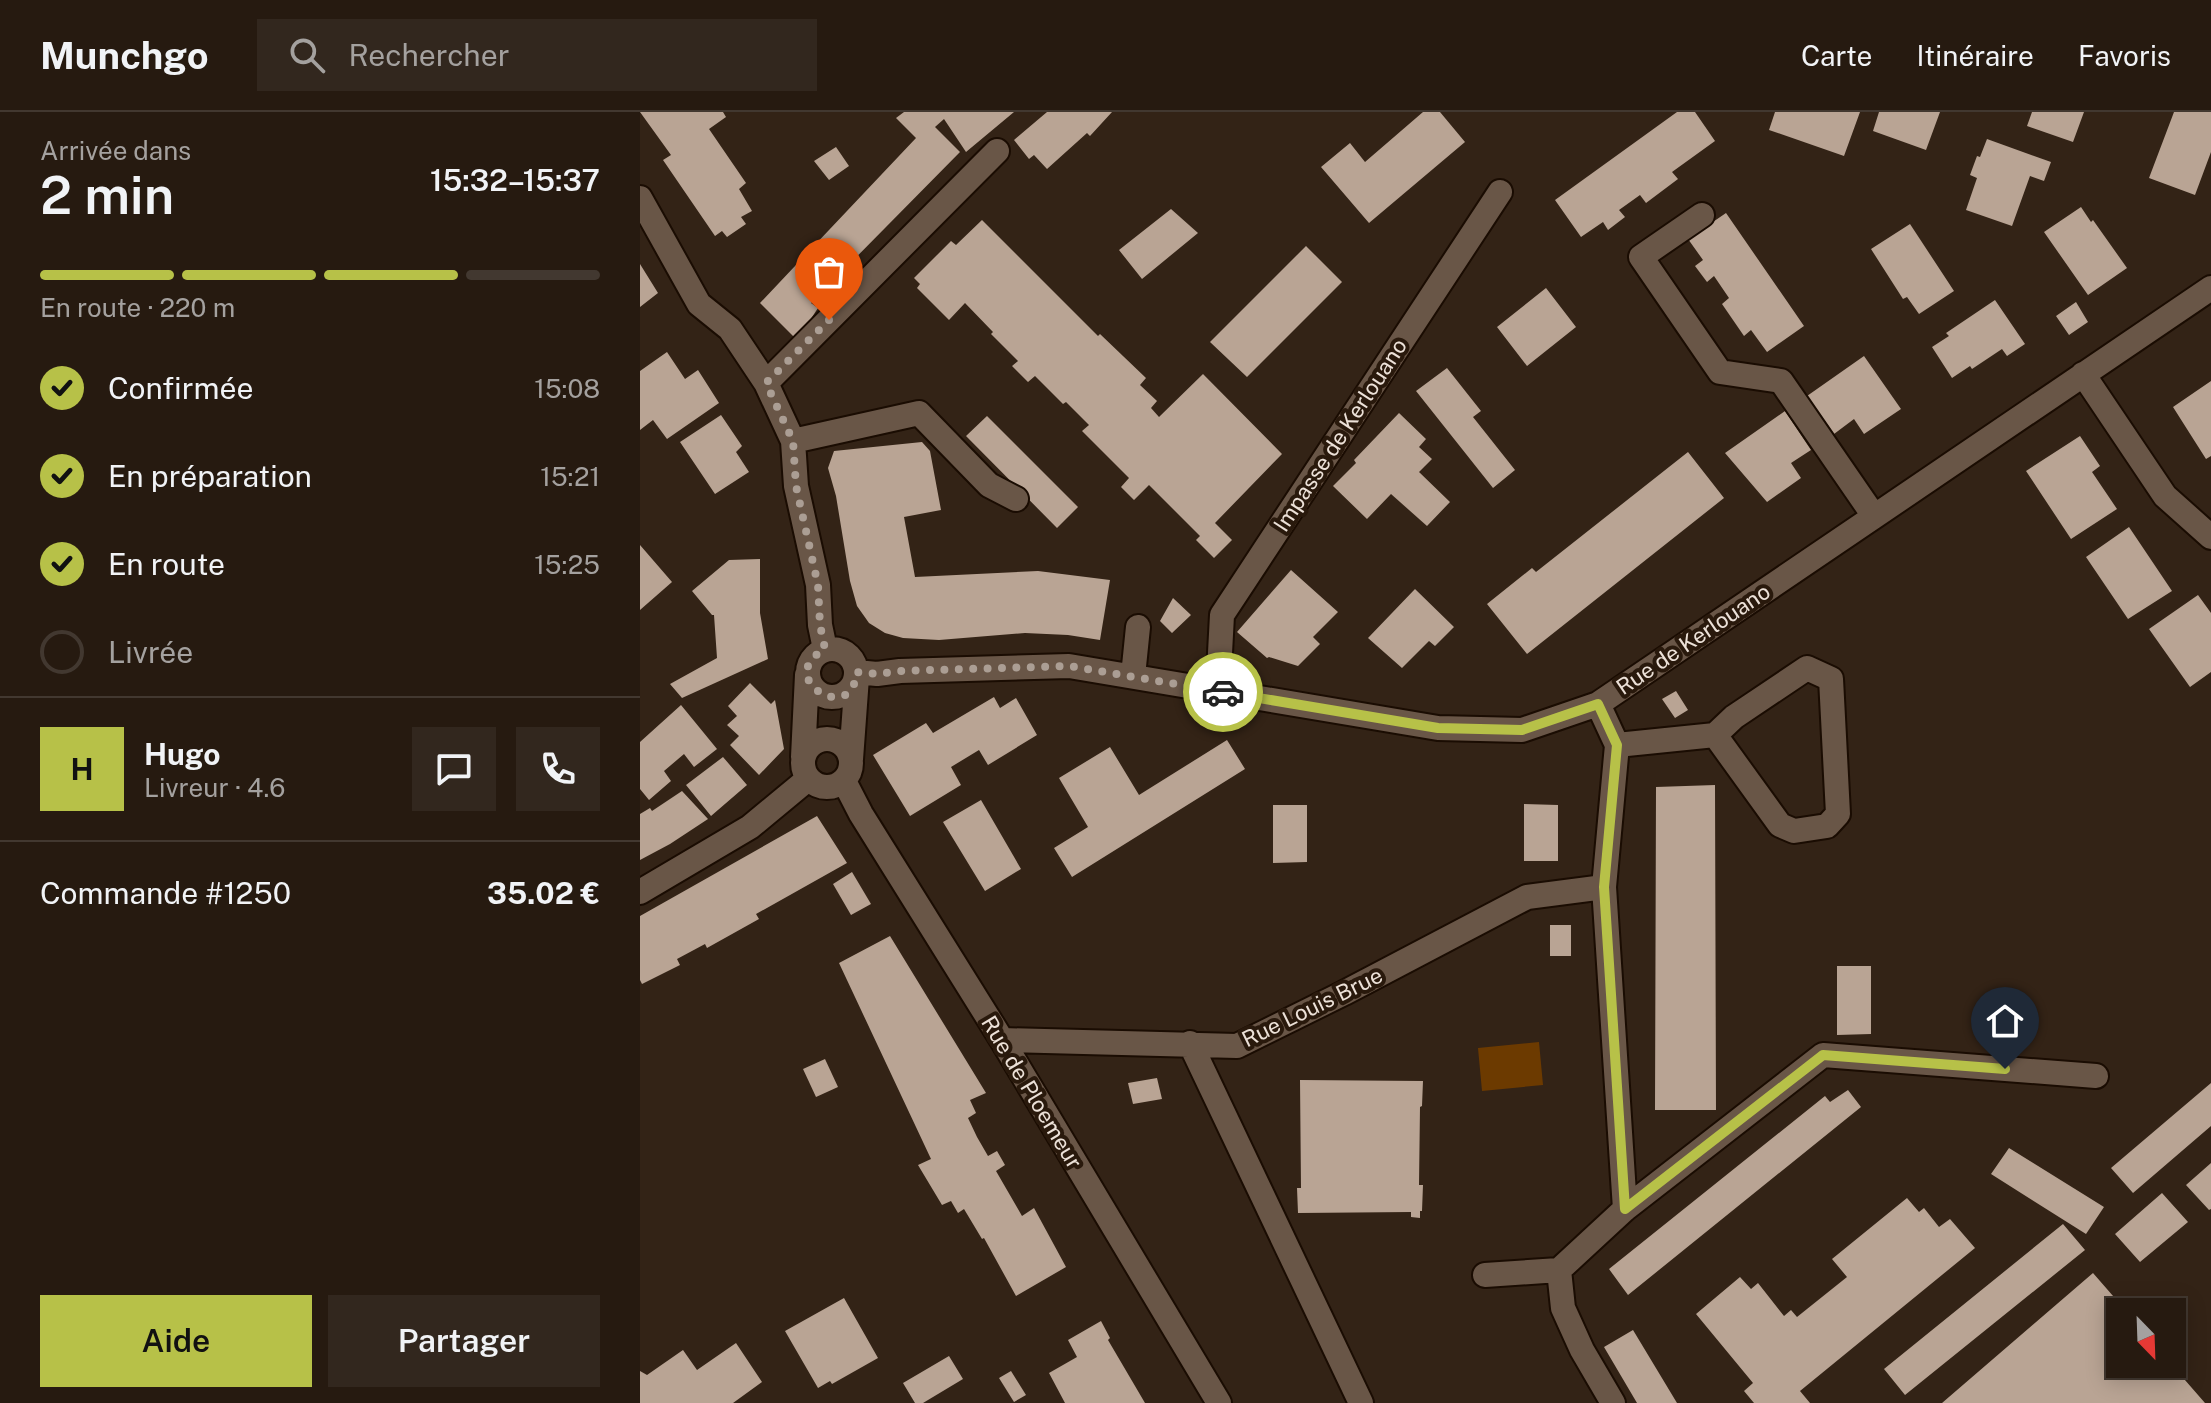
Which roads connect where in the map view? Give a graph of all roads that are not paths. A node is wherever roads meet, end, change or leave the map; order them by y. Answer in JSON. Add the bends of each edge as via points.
{"nodes":[{"id":1,"x":997,"y":151,"type":"dead end"},
{"id":2,"x":1500,"y":192,"type":"dead end"},
{"id":3,"x":640,"y":198,"type":"edge"},
{"id":4,"x":1702,"y":215,"type":"dead end"},
{"id":5,"x":2211,"y":288,"type":"edge"},
{"id":6,"x":2083,"y":374,"type":"junction"},
{"id":7,"x":766,"y":383,"type":"junction"},
{"id":8,"x":793,"y":441,"type":"junction"},
{"id":9,"x":1016,"y":499,"type":"dead end"},
{"id":10,"x":1874,"y":516,"type":"junction"},
{"id":11,"x":2211,"y":537,"type":"edge"},
{"id":12,"x":1138,"y":627,"type":"dead end"},
{"id":13,"x":825,"y":649,"type":"junction"},
{"id":14,"x":856,"y":674,"type":"junction"},
{"id":15,"x":807,"y":675,"type":"junction"},
{"id":16,"x":1133,"y":676,"type":"junction"},
{"id":17,"x":1218,"y":691,"type":"junction"},
{"id":18,"x":1598,"y":704,"type":"junction"},
{"id":19,"x":1715,"y":735,"type":"junction"},
{"id":20,"x":1617,"y":745,"type":"junction"},
{"id":21,"x":806,"y":768,"type":"junction"},
{"id":22,"x":848,"y":770,"type":"junction"},
{"id":23,"x":1604,"y":887,"type":"junction"},
{"id":24,"x":640,"y":892,"type":"edge"},
{"id":25,"x":1002,"y":1040,"type":"junction"},
{"id":26,"x":1190,"y":1043,"type":"junction"},
{"id":27,"x":2096,"y":1076,"type":"dead end"},
{"id":28,"x":1625,"y":1209,"type":"junction"},
{"id":29,"x":1559,"y":1270,"type":"junction"},
{"id":30,"x":1485,"y":1275,"type":"dead end"},
{"id":31,"x":1219,"y":1403,"type":"edge"},
{"id":32,"x":1361,"y":1403,"type":"edge"},
{"id":33,"x":1613,"y":1403,"type":"edge"}],
"edges":[{"from":1,"to":7,"type":"street"},
{"from":2,"to":17,"type":"street","name":"Impasse de Kerlouano","via":[[1222,615]]},
{"from":3,"to":7,"type":"street","via":[[699,304],[730,329]]},
{"from":4,"to":10,"type":"street","via":[[1641,257],[1720,372],[1781,381]]},
{"from":5,"to":6,"type":"street","name":"Rue de Kerlouano"},
{"from":6,"to":10,"type":"street","name":"Rue de Kerlouano"},
{"from":6,"to":11,"type":"street","via":[[2165,496]]},
{"from":7,"to":8,"type":"street"},
{"from":8,"to":9,"type":"street","via":[[919,413],[989,485]]},
{"from":8,"to":13,"type":"street"},
{"from":10,"to":18,"type":"street","name":"Rue de Kerlouano"},
{"from":12,"to":16,"type":"street"},
{"from":13,"to":14,"type":"street","via":[[848,654]]},
{"from":13,"to":15,"type":"street","via":[[812,659]]},
{"from":14,"to":15,"type":"street","via":[[854,685],[831,697],[814,689]]},
{"from":14,"to":16,"type":"street","name":"Rue de Kerlouano","via":[[1069,666]]},
{"from":14,"to":22,"type":"street"},
{"from":15,"to":21,"type":"street"},
{"from":16,"to":17,"type":"street","name":"Rue de Kerlouano"},
{"from":17,"to":18,"type":"street","name":"Rue de Kerlouano","via":[[1438,728],[1522,730]]},
{"from":18,"to":20,"type":"street"},
{"from":19,"to":19,"type":"street","via":[[1780,825],[1794,831],[1827,826],[1838,814],[1831,679],[1807,668]]},
{"from":19,"to":20,"type":"street"},
{"from":20,"to":23,"type":"street"},
{"from":21,"to":22,"type":"street","via":[[822,788],[830,788]]},
{"from":21,"to":22,"type":"street","via":[[807,749],[828,739],[843,745]]},
{"from":21,"to":24,"type":"street","via":[[750,827]]},
{"from":22,"to":25,"type":"street","name":"Rue de Ploemeur","via":[[861,814]]},
{"from":23,"to":26,"type":"street","name":"Rue Louis Brue","via":[[1527,897],[1237,1046]]},
{"from":23,"to":28,"type":"street"},
{"from":25,"to":26,"type":"street","name":"Rue Louis Brue"},
{"from":25,"to":31,"type":"street","name":"Rue de Ploemeur"},
{"from":26,"to":32,"type":"street"},
{"from":27,"to":28,"type":"street","via":[[1823,1055]]},
{"from":28,"to":29,"type":"street"},
{"from":29,"to":30,"type":"street"},
{"from":29,"to":33,"type":"street","via":[[1563,1308]]}]}
